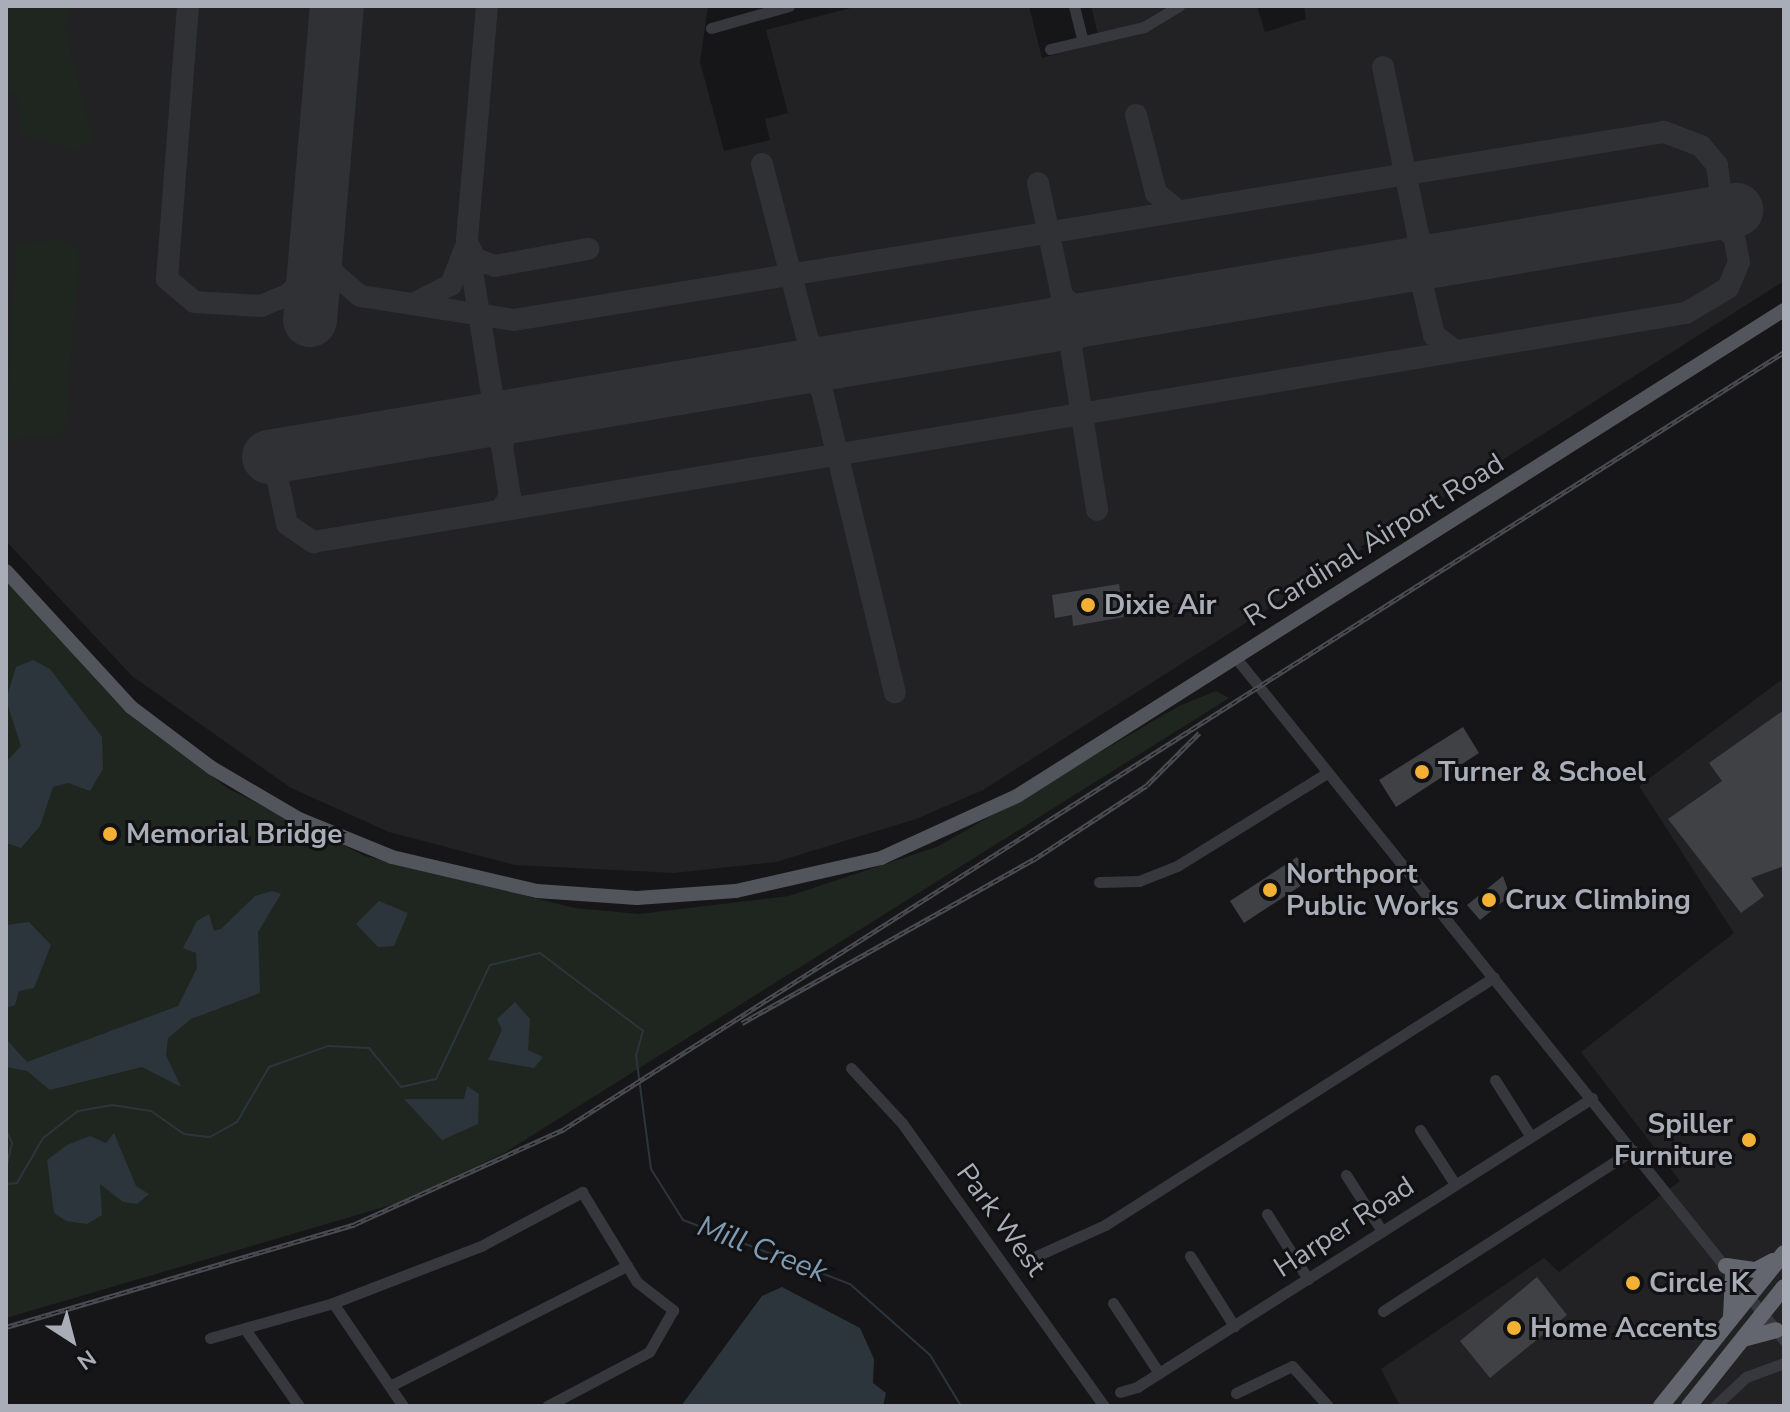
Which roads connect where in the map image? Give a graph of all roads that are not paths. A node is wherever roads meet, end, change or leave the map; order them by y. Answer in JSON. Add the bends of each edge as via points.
{"nodes":[{"id":1,"x":789,"y":6,"type":"edge"},
{"id":2,"x":1074,"y":6,"type":"edge"},
{"id":3,"x":1179,"y":6,"type":"edge"},
{"id":4,"x":766,"y":9,"type":"edge"},
{"id":5,"x":711,"y":28,"type":"dead end"},
{"id":6,"x":1083,"y":41,"type":"junction"},
{"id":7,"x":1050,"y":49,"type":"dead end"},
{"id":8,"x":1784,"y":310,"type":"edge"},
{"id":9,"x":6,"y":571,"type":"edge"},
{"id":10,"x":1236,"y":658,"type":"junction"},
{"id":11,"x":1327,"y":773,"type":"junction"},
{"id":12,"x":1099,"y":882,"type":"dead end"},
{"id":13,"x":1494,"y":977,"type":"junction"},
{"id":14,"x":851,"y":1068,"type":"dead end"},
{"id":15,"x":1495,"y":1080,"type":"dead end"},
{"id":16,"x":1592,"y":1098,"type":"junction"},
{"id":17,"x":1420,"y":1130,"type":"dead end"},
{"id":18,"x":1531,"y":1137,"type":"junction"},
{"id":19,"x":1633,"y":1150,"type":"junction"},
{"id":20,"x":1346,"y":1175,"type":"dead end"},
{"id":21,"x":1455,"y":1184,"type":"junction"},
{"id":22,"x":1267,"y":1214,"type":"dead end"},
{"id":23,"x":1382,"y":1231,"type":"junction"},
{"id":24,"x":1784,"y":1253,"type":"edge"},
{"id":25,"x":1190,"y":1256,"type":"dead end"},
{"id":26,"x":1034,"y":1257,"type":"dead end"},
{"id":27,"x":627,"y":1266,"type":"junction"},
{"id":28,"x":1730,"y":1270,"type":"junction"},
{"id":29,"x":1308,"y":1279,"type":"junction"},
{"id":30,"x":1784,"y":1287,"type":"edge"},
{"id":31,"x":1750,"y":1295,"type":"junction"},
{"id":32,"x":333,"y":1303,"type":"junction"},
{"id":33,"x":1113,"y":1303,"type":"dead end"},
{"id":34,"x":1383,"y":1311,"type":"dead end"},
{"id":35,"x":1763,"y":1313,"type":"junction"},
{"id":36,"x":1730,"y":1319,"type":"junction"},
{"id":37,"x":1234,"y":1326,"type":"junction"},
{"id":38,"x":245,"y":1329,"type":"junction"},
{"id":39,"x":1780,"y":1335,"type":"edge"},
{"id":40,"x":210,"y":1338,"type":"dead end"},
{"id":41,"x":1742,"y":1340,"type":"junction"},
{"id":42,"x":1784,"y":1363,"type":"edge"},
{"id":43,"x":1159,"y":1373,"type":"junction"},
{"id":44,"x":390,"y":1386,"type":"junction"},
{"id":45,"x":1120,"y":1392,"type":"dead end"},
{"id":46,"x":1236,"y":1393,"type":"dead end"},
{"id":47,"x":299,"y":1406,"type":"edge"},
{"id":48,"x":403,"y":1406,"type":"edge"},
{"id":49,"x":547,"y":1406,"type":"edge"},
{"id":50,"x":1104,"y":1406,"type":"edge"},
{"id":51,"x":1328,"y":1406,"type":"edge"},
{"id":52,"x":1661,"y":1406,"type":"edge"},
{"id":53,"x":1689,"y":1406,"type":"edge"},
{"id":54,"x":1715,"y":1406,"type":"edge"}],
"edges":[{"from":1,"to":4,"type":"street"},
{"from":2,"to":6,"type":"street"},
{"from":3,"to":6,"type":"street","via":[[1144,27]]},
{"from":4,"to":5,"type":"street"},
{"from":6,"to":7,"type":"street"},
{"from":8,"to":10,"type":"main road","name":"R Cardinal Airport Road"},
{"from":9,"to":10,"type":"main road","name":"R Cardinal Airport Road","via":[[131,707],[266,801],[440,871],[586,896],[736,891],[881,858],[1017,796]]},
{"from":10,"to":11,"type":"street"},
{"from":11,"to":12,"type":"street","via":[[1177,866],[1139,881]]},
{"from":11,"to":13,"type":"street"},
{"from":13,"to":16,"type":"street"},
{"from":13,"to":26,"type":"street","via":[[1105,1225]]},
{"from":14,"to":50,"type":"street","name":"Park West","via":[[902,1123]]},
{"from":15,"to":18,"type":"street"},
{"from":16,"to":18,"type":"street","name":"Harper Road"},
{"from":16,"to":19,"type":"street"},
{"from":17,"to":21,"type":"street"},
{"from":18,"to":21,"type":"street","name":"Harper Road"},
{"from":19,"to":28,"type":"street"},
{"from":19,"to":34,"type":"street"},
{"from":20,"to":23,"type":"street"},
{"from":21,"to":23,"type":"street","name":"Harper Road"},
{"from":22,"to":29,"type":"street"},
{"from":23,"to":29,"type":"street","name":"Harper Road"},
{"from":24,"to":28,"type":"highway","via":[[1756,1270]]},
{"from":24,"to":31,"type":"highway"},
{"from":25,"to":37,"type":"street"},
{"from":27,"to":32,"type":"street","via":[[582,1192],[481,1246]]},
{"from":27,"to":44,"type":"street"},
{"from":27,"to":49,"type":"street","via":[[645,1291],[673,1310],[664,1331],[637,1361]]},
{"from":28,"to":31,"type":"street"},
{"from":28,"to":36,"type":"highway"},
{"from":29,"to":37,"type":"street","name":"Harper Road"},
{"from":30,"to":35,"type":"highway"},
{"from":31,"to":35,"type":"street"},
{"from":31,"to":36,"type":"highway"},
{"from":32,"to":38,"type":"street"},
{"from":32,"to":44,"type":"street"},
{"from":33,"to":43,"type":"street"},
{"from":35,"to":39,"type":"street"},
{"from":35,"to":41,"type":"highway"},
{"from":36,"to":52,"type":"highway"},
{"from":37,"to":43,"type":"street","name":"Harper Road"},
{"from":38,"to":40,"type":"street"},
{"from":38,"to":47,"type":"street"},
{"from":39,"to":41,"type":"highway"},
{"from":41,"to":53,"type":"highway"},
{"from":42,"to":54,"type":"street","via":[[1746,1377]]},
{"from":43,"to":45,"type":"street","name":"Harper Road"},
{"from":44,"to":48,"type":"street"},
{"from":46,"to":51,"type":"street","via":[[1292,1366]]}]}
